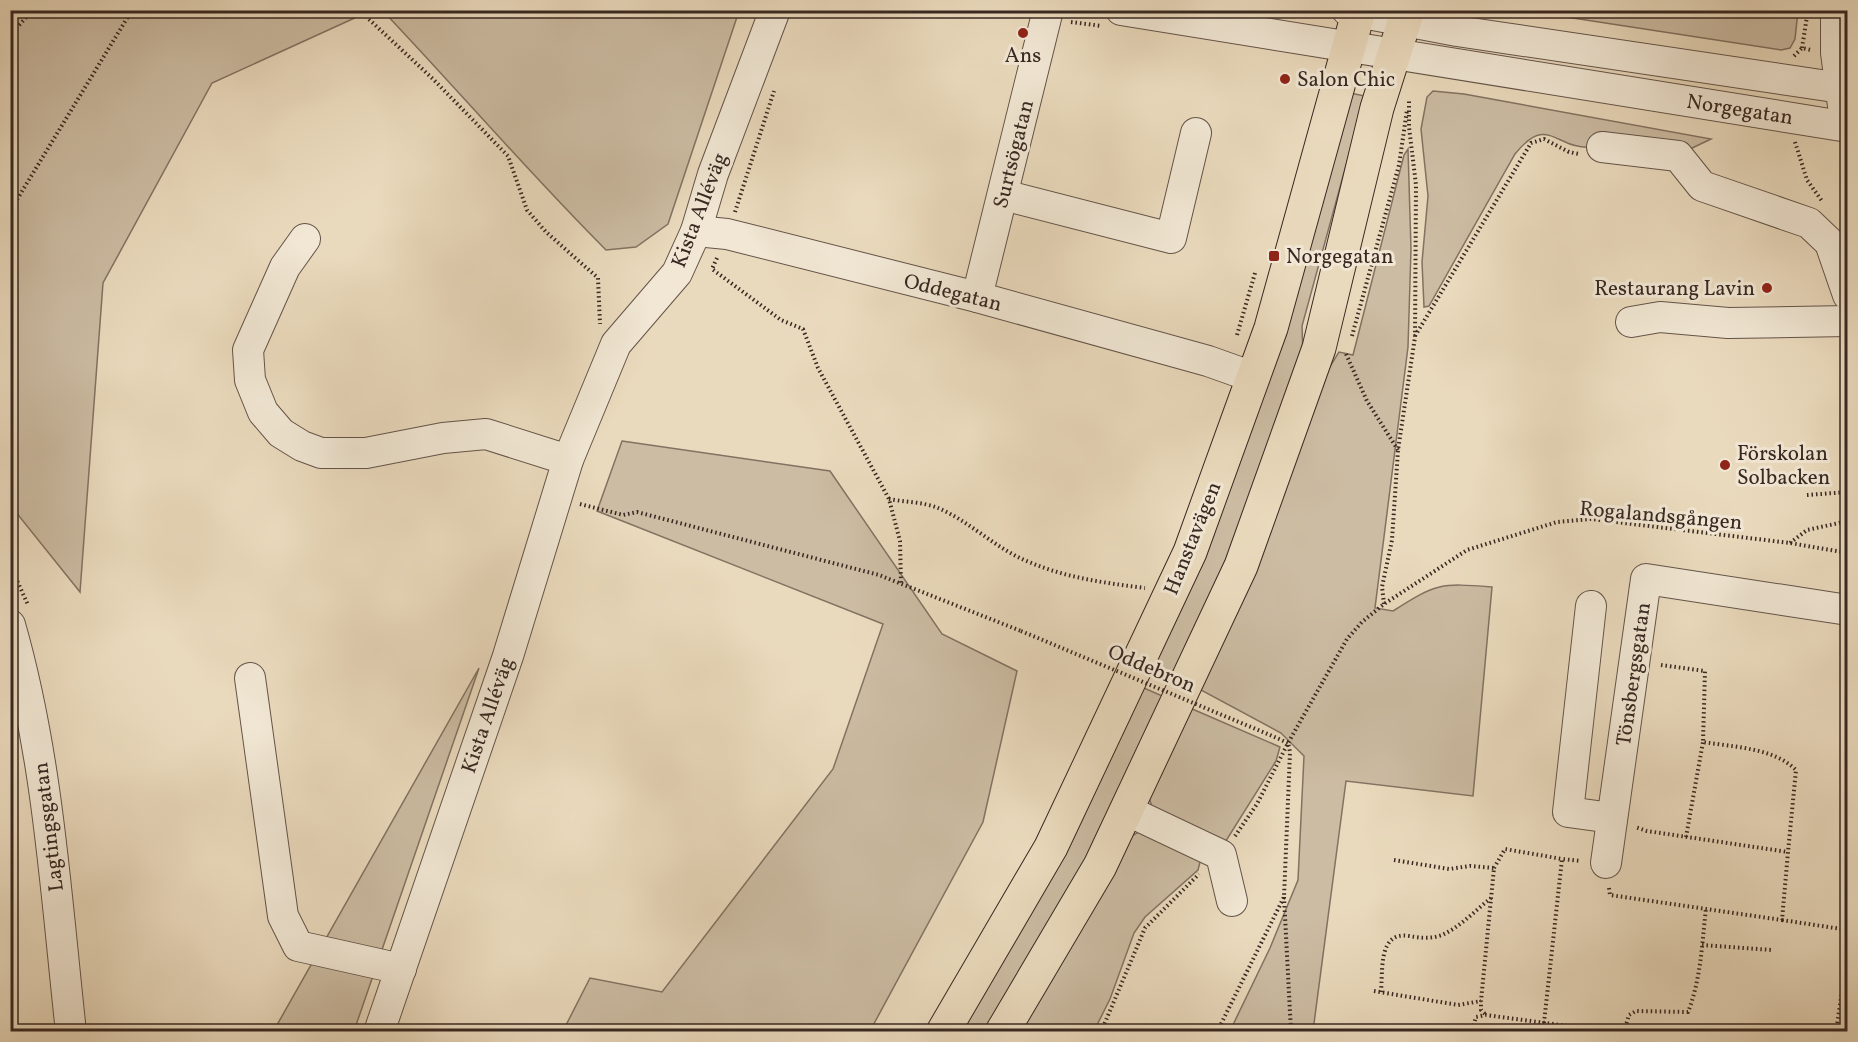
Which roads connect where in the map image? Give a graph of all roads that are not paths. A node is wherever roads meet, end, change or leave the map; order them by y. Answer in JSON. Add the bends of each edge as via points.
{"nodes":[{"id":1,"x":774,"y":10,"type":"edge"},
{"id":2,"x":1048,"y":10,"type":"edge"},
{"id":3,"x":1836,"y":10,"type":"edge"},
{"id":4,"x":1354,"y":11,"type":"edge"},
{"id":5,"x":1107,"y":14,"type":"edge"},
{"id":6,"x":1406,"y":16,"type":"edge"},
{"id":7,"x":1348,"y":47,"type":"junction"},
{"id":8,"x":1394,"y":54,"type":"junction"},
{"id":9,"x":1844,"y":88,"type":"edge"},
{"id":10,"x":1847,"y":128,"type":"edge"},
{"id":11,"x":1196,"y":133,"type":"dead end"},
{"id":12,"x":1602,"y":147,"type":"road end"},
{"id":13,"x":1003,"y":195,"type":"junction"},
{"id":14,"x":696,"y":231,"type":"junction"},
{"id":15,"x":305,"y":239,"type":"dead end"},
{"id":16,"x":1848,"y":295,"type":"edge"},
{"id":17,"x":977,"y":297,"type":"junction"},
{"id":18,"x":1848,"y":321,"type":"edge"},
{"id":19,"x":1631,"y":322,"type":"dead end"},
{"id":20,"x":1253,"y":377,"type":"junction"},
{"id":21,"x":568,"y":460,"type":"junction"},
{"id":22,"x":1591,"y":606,"type":"dead end"},
{"id":23,"x":1848,"y":610,"type":"edge"},
{"id":24,"x":10,"y":625,"type":"edge"},
{"id":25,"x":250,"y":678,"type":"dead end"},
{"id":26,"x":1126,"y":810,"type":"junction"},
{"id":27,"x":1612,"y":818,"type":"junction"},
{"id":28,"x":1606,"y":863,"type":"road end"},
{"id":29,"x":1232,"y":901,"type":"dead end"},
{"id":30,"x":401,"y":969,"type":"junction"},
{"id":31,"x":71,"y":1032,"type":"edge"},
{"id":32,"x":379,"y":1032,"type":"edge"},
{"id":33,"x":943,"y":1032,"type":"edge"},
{"id":34,"x":1002,"y":1032,"type":"edge"}],
"edges":[{"from":1,"to":14,"type":"street","name":"Kista Alléväg"},
{"from":2,"to":13,"type":"street","name":"Surtsögatan"},
{"from":3,"to":9,"type":"street"},
{"from":4,"to":6,"type":"street","name":"Norgegatan"},
{"from":4,"to":7,"type":"main road","name":"Hanstavägen"},
{"from":5,"to":7,"type":"street","name":"Norgegatan"},
{"from":6,"to":8,"type":"main road"},
{"from":6,"to":9,"type":"street","name":"Norgegatan"},
{"from":7,"to":8,"type":"street","name":"Norgegatan"},
{"from":7,"to":20,"type":"main road","name":"Hanstavägen"},
{"from":8,"to":10,"type":"street","name":"Norgegatan"},
{"from":8,"to":26,"type":"main road","via":[[1377,108],[1319,348],[1241,566]]},
{"from":9,"to":10,"type":"street","name":"Norgegatan"},
{"from":11,"to":13,"type":"street","via":[[1171,238]]},
{"from":12,"to":16,"type":"street","via":[[1678,156],[1702,186],[1809,223],[1830,243]]},
{"from":13,"to":17,"type":"street","name":"Surtsögatan"},
{"from":14,"to":17,"type":"street","name":"Oddegatan","via":[[727,234]]},
{"from":14,"to":21,"type":"street","name":"Kista Alléväg","via":[[677,273],[616,344]]},
{"from":15,"to":21,"type":"street","via":[[285,267],[248,350],[250,380],[258,401],[281,433],[321,453],[366,453],[486,434]]},
{"from":17,"to":20,"type":"street","name":"Oddegatan"},
{"from":18,"to":19,"type":"street","via":[[1728,323],[1660,317]]},
{"from":20,"to":33,"type":"main road","name":"Hanstavägen","via":[[1190,552],[1051,847]]},
{"from":21,"to":30,"type":"street","name":"Kista Alléväg","via":[[508,656]]},
{"from":22,"to":27,"type":"street","via":[[1568,812]]},
{"from":23,"to":27,"type":"street","name":"Tönsbergsgatan","via":[[1646,579]]},
{"from":24,"to":31,"type":"street","name":"Lagtingsgatan","via":[[40,756]]},
{"from":25,"to":30,"type":"street","via":[[283,916],[298,946]]},
{"from":26,"to":29,"type":"street","via":[[1221,855]]},
{"from":26,"to":34,"type":"main road","via":[[1100,866]]},
{"from":27,"to":28,"type":"street","name":"Tönsbergsgatan"},
{"from":30,"to":32,"type":"street","name":"Kista Alléväg"}]}
